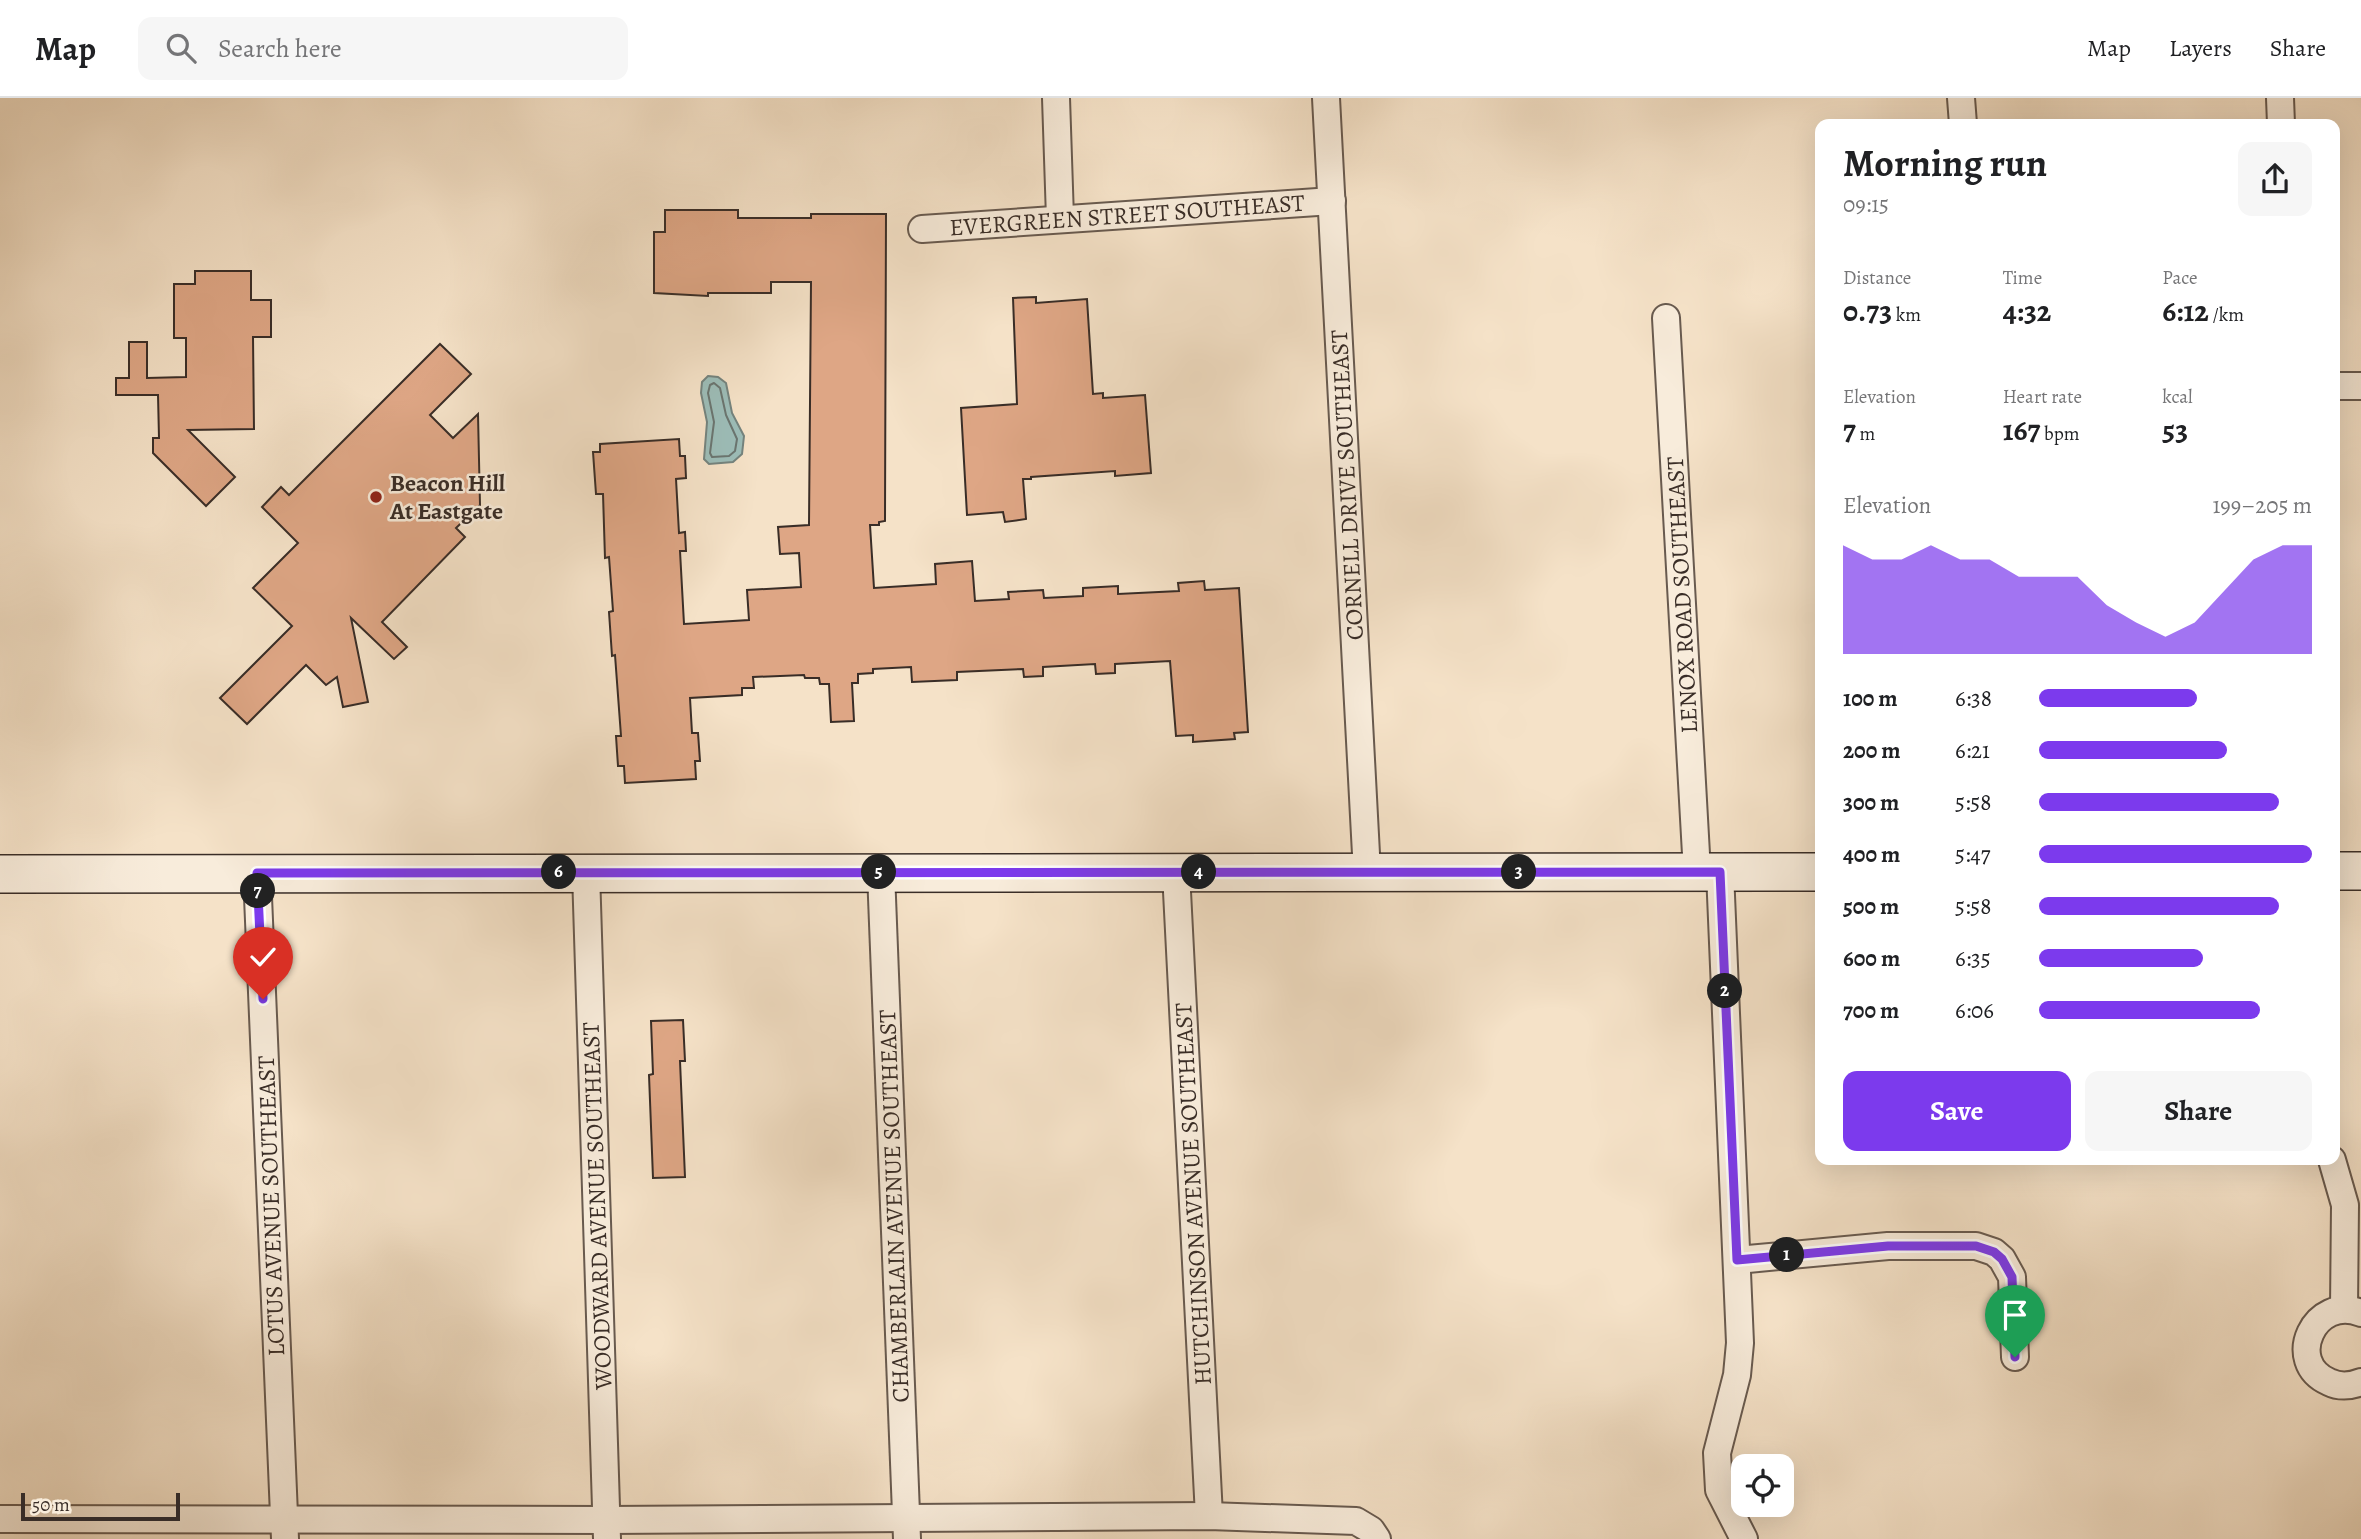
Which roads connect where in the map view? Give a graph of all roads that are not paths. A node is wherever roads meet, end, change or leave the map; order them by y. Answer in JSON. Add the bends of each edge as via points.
{"nodes":[{"id":1,"x":1056,"y":98,"type":"edge"},
{"id":2,"x":1326,"y":98,"type":"edge"},
{"id":3,"x":1961,"y":98,"type":"edge"},
{"id":4,"x":2280,"y":98,"type":"edge"},
{"id":5,"x":1963,"y":119,"type":"edge"},
{"id":6,"x":2281,"y":119,"type":"edge"},
{"id":7,"x":1332,"y":201,"type":"junction"},
{"id":8,"x":1060,"y":218,"type":"junction"},
{"id":9,"x":922,"y":229,"type":"dead end"},
{"id":10,"x":1666,"y":318,"type":"dead end"},
{"id":11,"x":2340,"y":386,"type":"edge"},
{"id":12,"x":2361,"y":386,"type":"edge"},
{"id":13,"x":2340,"y":871,"type":"edge"},
{"id":14,"x":2361,"y":871,"type":"edge"},
{"id":15,"x":586,"y":872,"type":"junction"},
{"id":16,"x":881,"y":872,"type":"junction"},
{"id":17,"x":1176,"y":872,"type":"junction"},
{"id":18,"x":1709,"y":872,"type":"junction"},
{"id":19,"x":1815,"y":872,"type":"edge"},
{"id":20,"x":257,"y":873,"type":"junction"},
{"id":21,"x":1367,"y":873,"type":"junction"},
{"id":22,"x":0,"y":874,"type":"edge"},
{"id":23,"x":2333,"y":1165,"type":"edge"},
{"id":24,"x":1737,"y":1260,"type":"junction"},
{"id":25,"x":2352,"y":1311,"type":"edge"},
{"id":26,"x":2015,"y":1357,"type":"dead end"},
{"id":27,"x":2361,"y":1382,"type":"edge"},
{"id":28,"x":1209,"y":1516,"type":"junction"},
{"id":29,"x":0,"y":1519,"type":"edge"},
{"id":30,"x":285,"y":1529,"type":"edge"},
{"id":31,"x":607,"y":1529,"type":"edge"},
{"id":32,"x":907,"y":1529,"type":"edge"},
{"id":33,"x":1377,"y":1539,"type":"edge"},
{"id":34,"x":1744,"y":1539,"type":"edge"}],
"edges":[{"from":1,"to":8,"type":"street"},
{"from":2,"to":7,"type":"street","name":"CORNELL DRIVE SOUTHEAST"},
{"from":3,"to":5,"type":"street"},
{"from":4,"to":6,"type":"street"},
{"from":7,"to":8,"type":"street","name":"EVERGREEN STREET SOUTHEAST"},
{"from":7,"to":21,"type":"street","name":"CORNELL DRIVE SOUTHEAST"},
{"from":8,"to":9,"type":"street","name":"EVERGREEN STREET SOUTHEAST"},
{"from":10,"to":18,"type":"street","name":"LENOX ROAD SOUTHEAST"},
{"from":11,"to":12,"type":"street"},
{"from":13,"to":14,"type":"street"},
{"from":15,"to":16,"type":"street"},
{"from":15,"to":20,"type":"street"},
{"from":15,"to":31,"type":"street","name":"WOODWARD AVENUE SOUTHEAST"},
{"from":16,"to":17,"type":"street"},
{"from":16,"to":32,"type":"street","name":"CHAMBERLAIN AVENUE SOUTHEAST"},
{"from":17,"to":21,"type":"street"},
{"from":17,"to":28,"type":"street","name":"HUTCHINSON AVENUE SOUTHEAST"},
{"from":18,"to":19,"type":"street"},
{"from":18,"to":21,"type":"street"},
{"from":18,"to":24,"type":"street","name":"LENOX ROAD SOUTHEAST"},
{"from":20,"to":22,"type":"street"},
{"from":20,"to":30,"type":"street","name":"LOTUS AVENUE SOUTHEAST"},
{"from":23,"to":25,"type":"street","via":[[2344,1205]]},
{"from":24,"to":26,"type":"street","via":[[1888,1246],[1976,1246],[1994,1252],[2012,1277]]},
{"from":24,"to":34,"type":"street","name":"LENOX ROAD SOUTHEAST","via":[[1737,1375],[1717,1453],[1719,1490]]},
{"from":25,"to":27,"type":"street","via":[[2328,1312],[2313,1325],[2306,1352],[2313,1370],[2328,1382]]},
{"from":28,"to":32,"type":"street"},
{"from":28,"to":33,"type":"street","via":[[1356,1521]]},
{"from":29,"to":30,"type":"street"},
{"from":30,"to":31,"type":"street"},
{"from":31,"to":32,"type":"street"}]}
